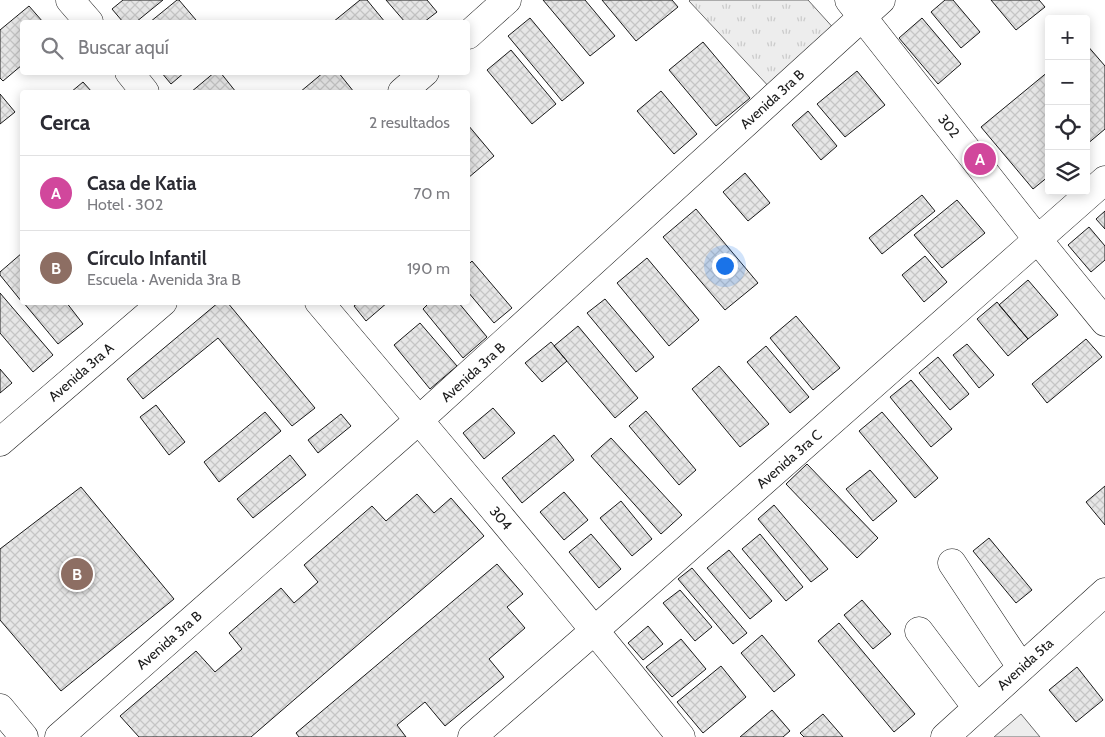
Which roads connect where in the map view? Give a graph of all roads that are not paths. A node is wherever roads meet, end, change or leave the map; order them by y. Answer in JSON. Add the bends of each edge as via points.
{"nodes":[{"id":1,"x":70,"y":0,"type":"edge"},
{"id":2,"x":507,"y":0,"type":"edge"},
{"id":3,"x":864,"y":5,"type":"edge"},
{"id":4,"x":87,"y":20,"type":"edge"},
{"id":5,"x":470,"y":33,"type":"edge"},
{"id":6,"x":131,"y":75,"type":"edge"},
{"id":7,"x":422,"y":75,"type":"edge"},
{"id":8,"x":143,"y":90,"type":"edge"},
{"id":9,"x":404,"y":90,"type":"edge"},
{"id":10,"x":1105,"y":180,"type":"edge"},
{"id":11,"x":1038,"y":240,"type":"junction"},
{"id":12,"x":160,"y":305,"type":"edge"},
{"id":13,"x":321,"y":305,"type":"edge"},
{"id":14,"x":1105,"y":322,"type":"edge"},
{"id":15,"x":420,"y":420,"type":"junction"},
{"id":16,"x":0,"y":442,"type":"edge"},
{"id":17,"x":952,"y":563,"type":"dead end"},
{"id":18,"x":1105,"y":592,"type":"edge"},
{"id":19,"x":595,"y":630,"type":"junction"},
{"id":20,"x":919,"y":631,"type":"dead end"},
{"id":21,"x":1021,"y":667,"type":"junction"},
{"id":22,"x":0,"y":708,"type":"edge"},
{"id":23,"x":977,"y":708,"type":"junction"},
{"id":24,"x":24,"y":737,"type":"edge"},
{"id":25,"x":59,"y":737,"type":"edge"},
{"id":26,"x":472,"y":737,"type":"edge"},
{"id":27,"x":681,"y":737,"type":"edge"},
{"id":28,"x":945,"y":737,"type":"edge"}],
"edges":[{"from":1,"to":4,"type":"street"},
{"from":2,"to":5,"type":"street"},
{"from":3,"to":11,"type":"street","name":"302"},
{"from":3,"to":15,"type":"street","name":"Avenida 3ra B"},
{"from":6,"to":8,"type":"street"},
{"from":7,"to":9,"type":"street"},
{"from":10,"to":11,"type":"street","name":"Avenida 3ra C"},
{"from":11,"to":14,"type":"street","name":"302"},
{"from":11,"to":19,"type":"street","name":"Avenida 3ra C"},
{"from":12,"to":16,"type":"street","name":"Avenida 3ra A"},
{"from":13,"to":15,"type":"street","name":"304"},
{"from":15,"to":19,"type":"street","name":"304"},
{"from":15,"to":25,"type":"street","name":"Avenida 3ra B"},
{"from":17,"to":21,"type":"street"},
{"from":18,"to":21,"type":"street","name":"Avenida 5ta"},
{"from":19,"to":26,"type":"street","name":"Avenida 3ra C"},
{"from":19,"to":27,"type":"street","name":"304"},
{"from":20,"to":23,"type":"street"},
{"from":21,"to":23,"type":"street","name":"Avenida 5ta"},
{"from":22,"to":24,"type":"street"},
{"from":23,"to":28,"type":"street","name":"Avenida 5ta"}]}
